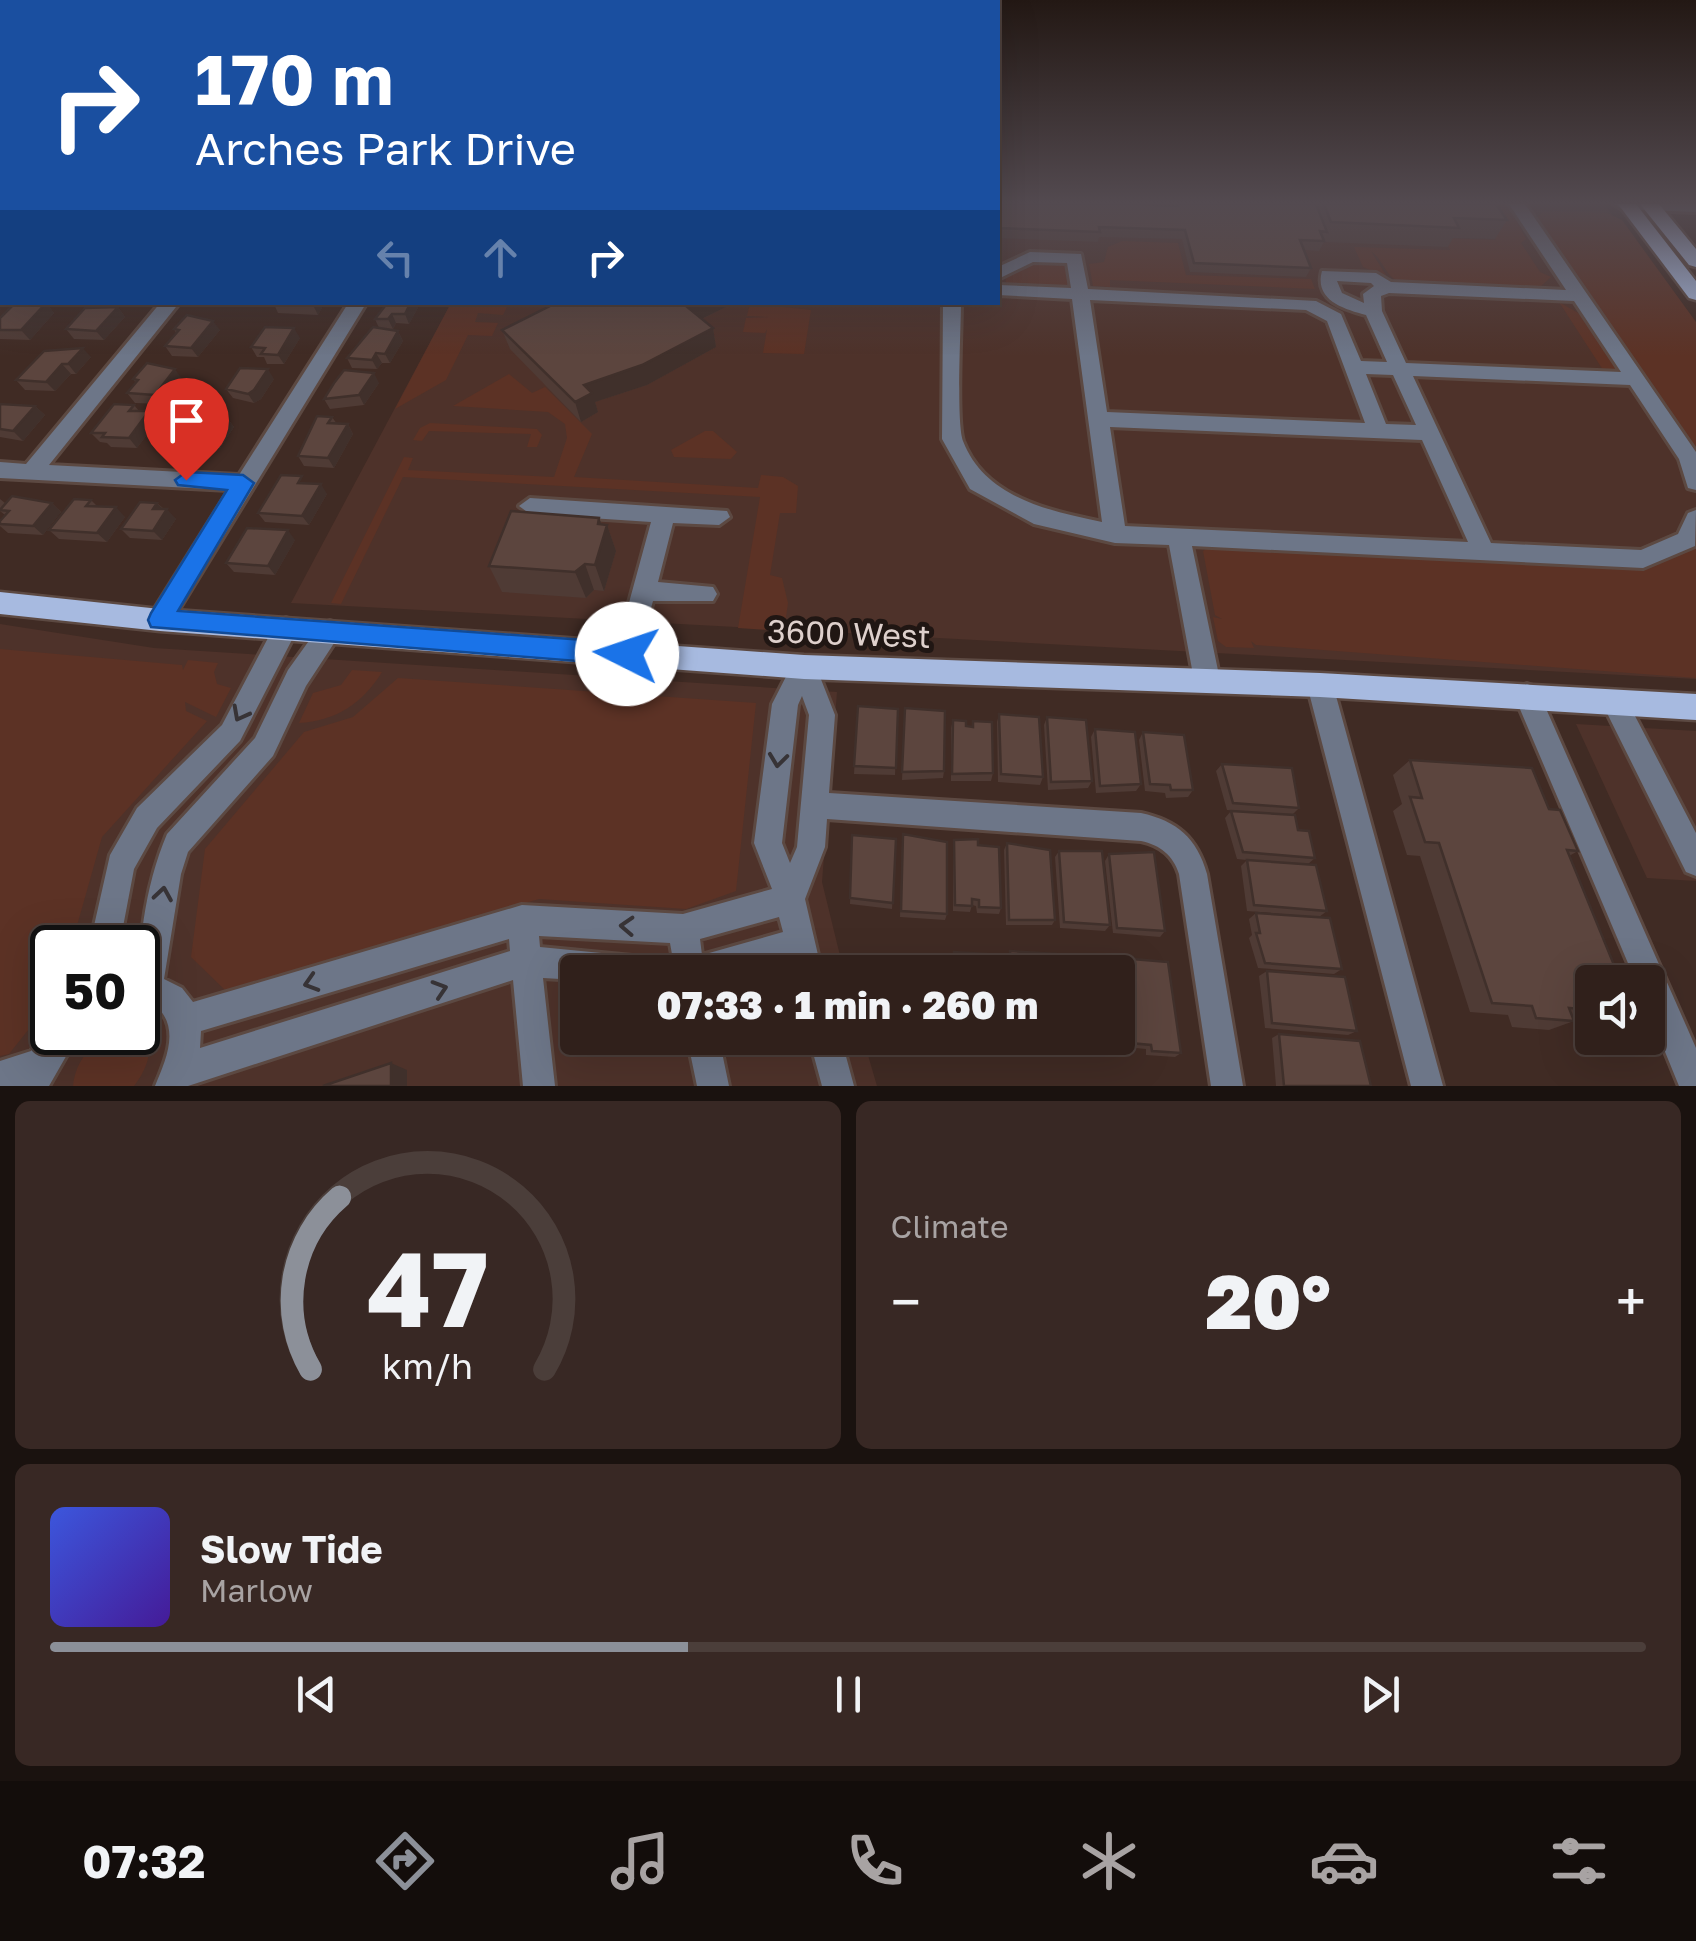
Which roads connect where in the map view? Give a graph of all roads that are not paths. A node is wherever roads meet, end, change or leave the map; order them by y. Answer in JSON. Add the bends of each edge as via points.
{"nodes":[{"id":1,"x":1551,"y":255,"type":"edge"},
{"id":2,"x":1665,"y":255,"type":"edge"},
{"id":3,"x":1000,"y":273,"type":"edge"},
{"id":4,"x":1386,"y":287,"type":"junction"},
{"id":5,"x":1000,"y":290,"type":"edge"},
{"id":6,"x":1080,"y":294,"type":"junction"},
{"id":7,"x":1696,"y":294,"type":"edge"},
{"id":8,"x":1579,"y":296,"type":"junction"},
{"id":9,"x":169,"y":305,"type":"edge"},
{"id":10,"x":356,"y":305,"type":"edge"},
{"id":11,"x":952,"y":305,"type":"edge"},
{"id":12,"x":1373,"y":312,"type":"junction"},
{"id":13,"x":1354,"y":367,"type":"junction"},
{"id":14,"x":1400,"y":368,"type":"junction"},
{"id":15,"x":1634,"y":379,"type":"junction"},
{"id":16,"x":1098,"y":419,"type":"junction"},
{"id":17,"x":1379,"y":432,"type":"junction"},
{"id":18,"x":1430,"y":433,"type":"junction"},
{"id":19,"x":0,"y":470,"type":"edge"},
{"id":20,"x":31,"y":472,"type":"junction"},
{"id":21,"x":1696,"y":482,"type":"edge"},
{"id":22,"x":243,"y":483,"type":"junction"},
{"id":23,"x":530,"y":506,"type":"dead end"},
{"id":24,"x":664,"y":514,"type":"junction"},
{"id":25,"x":719,"y":517,"type":"dead end"},
{"id":26,"x":1696,"y":519,"type":"edge"},
{"id":27,"x":1115,"y":534,"type":"junction"},
{"id":28,"x":1179,"y":537,"type":"junction"},
{"id":29,"x":1484,"y":552,"type":"junction"},
{"id":30,"x":644,"y":590,"type":"junction"},
{"id":31,"x":704,"y":594,"type":"dead end"},
{"id":32,"x":0,"y":603,"type":"edge"},
{"id":33,"x":160,"y":620,"type":"junction"},
{"id":34,"x":286,"y":628,"type":"junction"},
{"id":35,"x":330,"y":631,"type":"junction"},
{"id":36,"x":627,"y":654,"type":"junction"},
{"id":37,"x":804,"y":668,"type":"junction"},
{"id":38,"x":1207,"y":680,"type":"junction"},
{"id":39,"x":1320,"y":685,"type":"junction"},
{"id":40,"x":1527,"y":695,"type":"junction"},
{"id":41,"x":1614,"y":701,"type":"junction"},
{"id":42,"x":1696,"y":707,"type":"edge"},
{"id":43,"x":814,"y":804,"type":"junction"},
{"id":44,"x":1696,"y":862,"type":"edge"},
{"id":45,"x":790,"y":899,"type":"junction"},
{"id":46,"x":522,"y":920,"type":"junction"},
{"id":47,"x":108,"y":925,"type":"edge"},
{"id":48,"x":156,"y":925,"type":"edge"},
{"id":49,"x":683,"y":929,"type":"junction"},
{"id":50,"x":799,"y":942,"type":"junction"},
{"id":51,"x":690,"y":955,"type":"edge"},
{"id":52,"x":754,"y":955,"type":"edge"},
{"id":53,"x":802,"y":955,"type":"edge"},
{"id":54,"x":526,"y":962,"type":"junction"},
{"id":55,"x":560,"y":964,"type":"edge"},
{"id":56,"x":160,"y":997,"type":"edge"},
{"id":57,"x":186,"y":1020,"type":"junction"},
{"id":58,"x":707,"y":1055,"type":"edge"},
{"id":59,"x":830,"y":1055,"type":"edge"},
{"id":60,"x":37,"y":1075,"type":"edge"},
{"id":61,"x":0,"y":1077,"type":"edge"},
{"id":62,"x":176,"y":1078,"type":"edge"},
{"id":63,"x":539,"y":1086,"type":"edge"},
{"id":64,"x":713,"y":1086,"type":"edge"},
{"id":65,"x":838,"y":1086,"type":"edge"},
{"id":66,"x":1227,"y":1086,"type":"edge"},
{"id":67,"x":1428,"y":1086,"type":"edge"},
{"id":68,"x":1696,"y":1086,"type":"edge"}],
"edges":[{"from":1,"to":8,"type":"street"},
{"from":2,"to":7,"type":"main road"},
{"from":3,"to":6,"type":"street","via":[[1030,256],[1074,258]]},
{"from":4,"to":8,"type":"street"},
{"from":4,"to":12,"type":"street","via":[[1372,294]]},
{"from":4,"to":12,"type":"street","via":[[1376,278],[1328,275],[1338,301]]},
{"from":5,"to":6,"type":"street"},
{"from":6,"to":13,"type":"street","via":[[1310,305],[1335,318]]},
{"from":6,"to":16,"type":"street"},
{"from":8,"to":15,"type":"street"},
{"from":9,"to":20,"type":"street"},
{"from":10,"to":22,"type":"street"},
{"from":11,"to":27,"type":"street","via":[[952,439],[978,483],[1034,516]]},
{"from":12,"to":14,"type":"street"},
{"from":13,"to":14,"type":"street"},
{"from":13,"to":17,"type":"street"},
{"from":14,"to":15,"type":"street"},
{"from":14,"to":18,"type":"street"},
{"from":15,"to":21,"type":"street","via":[[1689,458]]},
{"from":16,"to":17,"type":"street"},
{"from":16,"to":27,"type":"street"},
{"from":17,"to":18,"type":"street"},
{"from":18,"to":29,"type":"street"},
{"from":19,"to":20,"type":"street"},
{"from":20,"to":22,"type":"street"},
{"from":22,"to":33,"type":"street"},
{"from":23,"to":24,"type":"street"},
{"from":24,"to":25,"type":"street"},
{"from":24,"to":30,"type":"street"},
{"from":26,"to":29,"type":"street","via":[[1687,540],[1642,559]]},
{"from":27,"to":28,"type":"street"},
{"from":28,"to":29,"type":"street"},
{"from":28,"to":38,"type":"street"},
{"from":30,"to":31,"type":"street"},
{"from":30,"to":36,"type":"street"},
{"from":32,"to":33,"type":"main road","name":"3600 West"},
{"from":33,"to":34,"type":"main road","name":"3600 West"},
{"from":34,"to":35,"type":"main road","name":"3600 West"},
{"from":34,"to":47,"type":"street","one_way":true,"via":[[230,733],[147,818],[120,865]]},
{"from":35,"to":36,"type":"main road","name":"3600 West"},
{"from":48,"to":35,"type":"street","one_way":true,"via":[[177,844],[264,747]]},
{"from":36,"to":37,"type":"main road","name":"3600 West"},
{"from":37,"to":38,"type":"main road","name":"3600 West"},
{"from":37,"to":43,"type":"street","via":[[822,715]]},
{"from":37,"to":45,"type":"street","one_way":true,"via":[[785,704],[768,843]]},
{"from":38,"to":39,"type":"main road","name":"3600 West"},
{"from":39,"to":40,"type":"main road","name":"3600 West"},
{"from":39,"to":67,"type":"street"},
{"from":40,"to":41,"type":"main road","name":"3600 West"},
{"from":40,"to":68,"type":"street"},
{"from":41,"to":42,"type":"main road","name":"3600 West"},
{"from":41,"to":44,"type":"street"},
{"from":43,"to":45,"type":"street","via":[[810,846]]},
{"from":43,"to":66,"type":"street","via":[[1141,828],[1171,837],[1194,874]]},
{"from":45,"to":49,"type":"street"},
{"from":45,"to":50,"type":"street"},
{"from":49,"to":46,"type":"street","one_way":true},
{"from":46,"to":54,"type":"street"},
{"from":46,"to":57,"type":"street","one_way":true},
{"from":49,"to":51,"type":"street"},
{"from":50,"to":52,"type":"street"},
{"from":50,"to":53,"type":"street"},
{"from":54,"to":55,"type":"street"},
{"from":62,"to":54,"type":"street","one_way":true},
{"from":54,"to":63,"type":"street"},
{"from":56,"to":57,"type":"street","via":[[178,1004]]},
{"from":57,"to":62,"type":"street","via":[[187,1044]]},
{"from":58,"to":64,"type":"street"},
{"from":59,"to":65,"type":"street"},
{"from":60,"to":61,"type":"street"}]}
